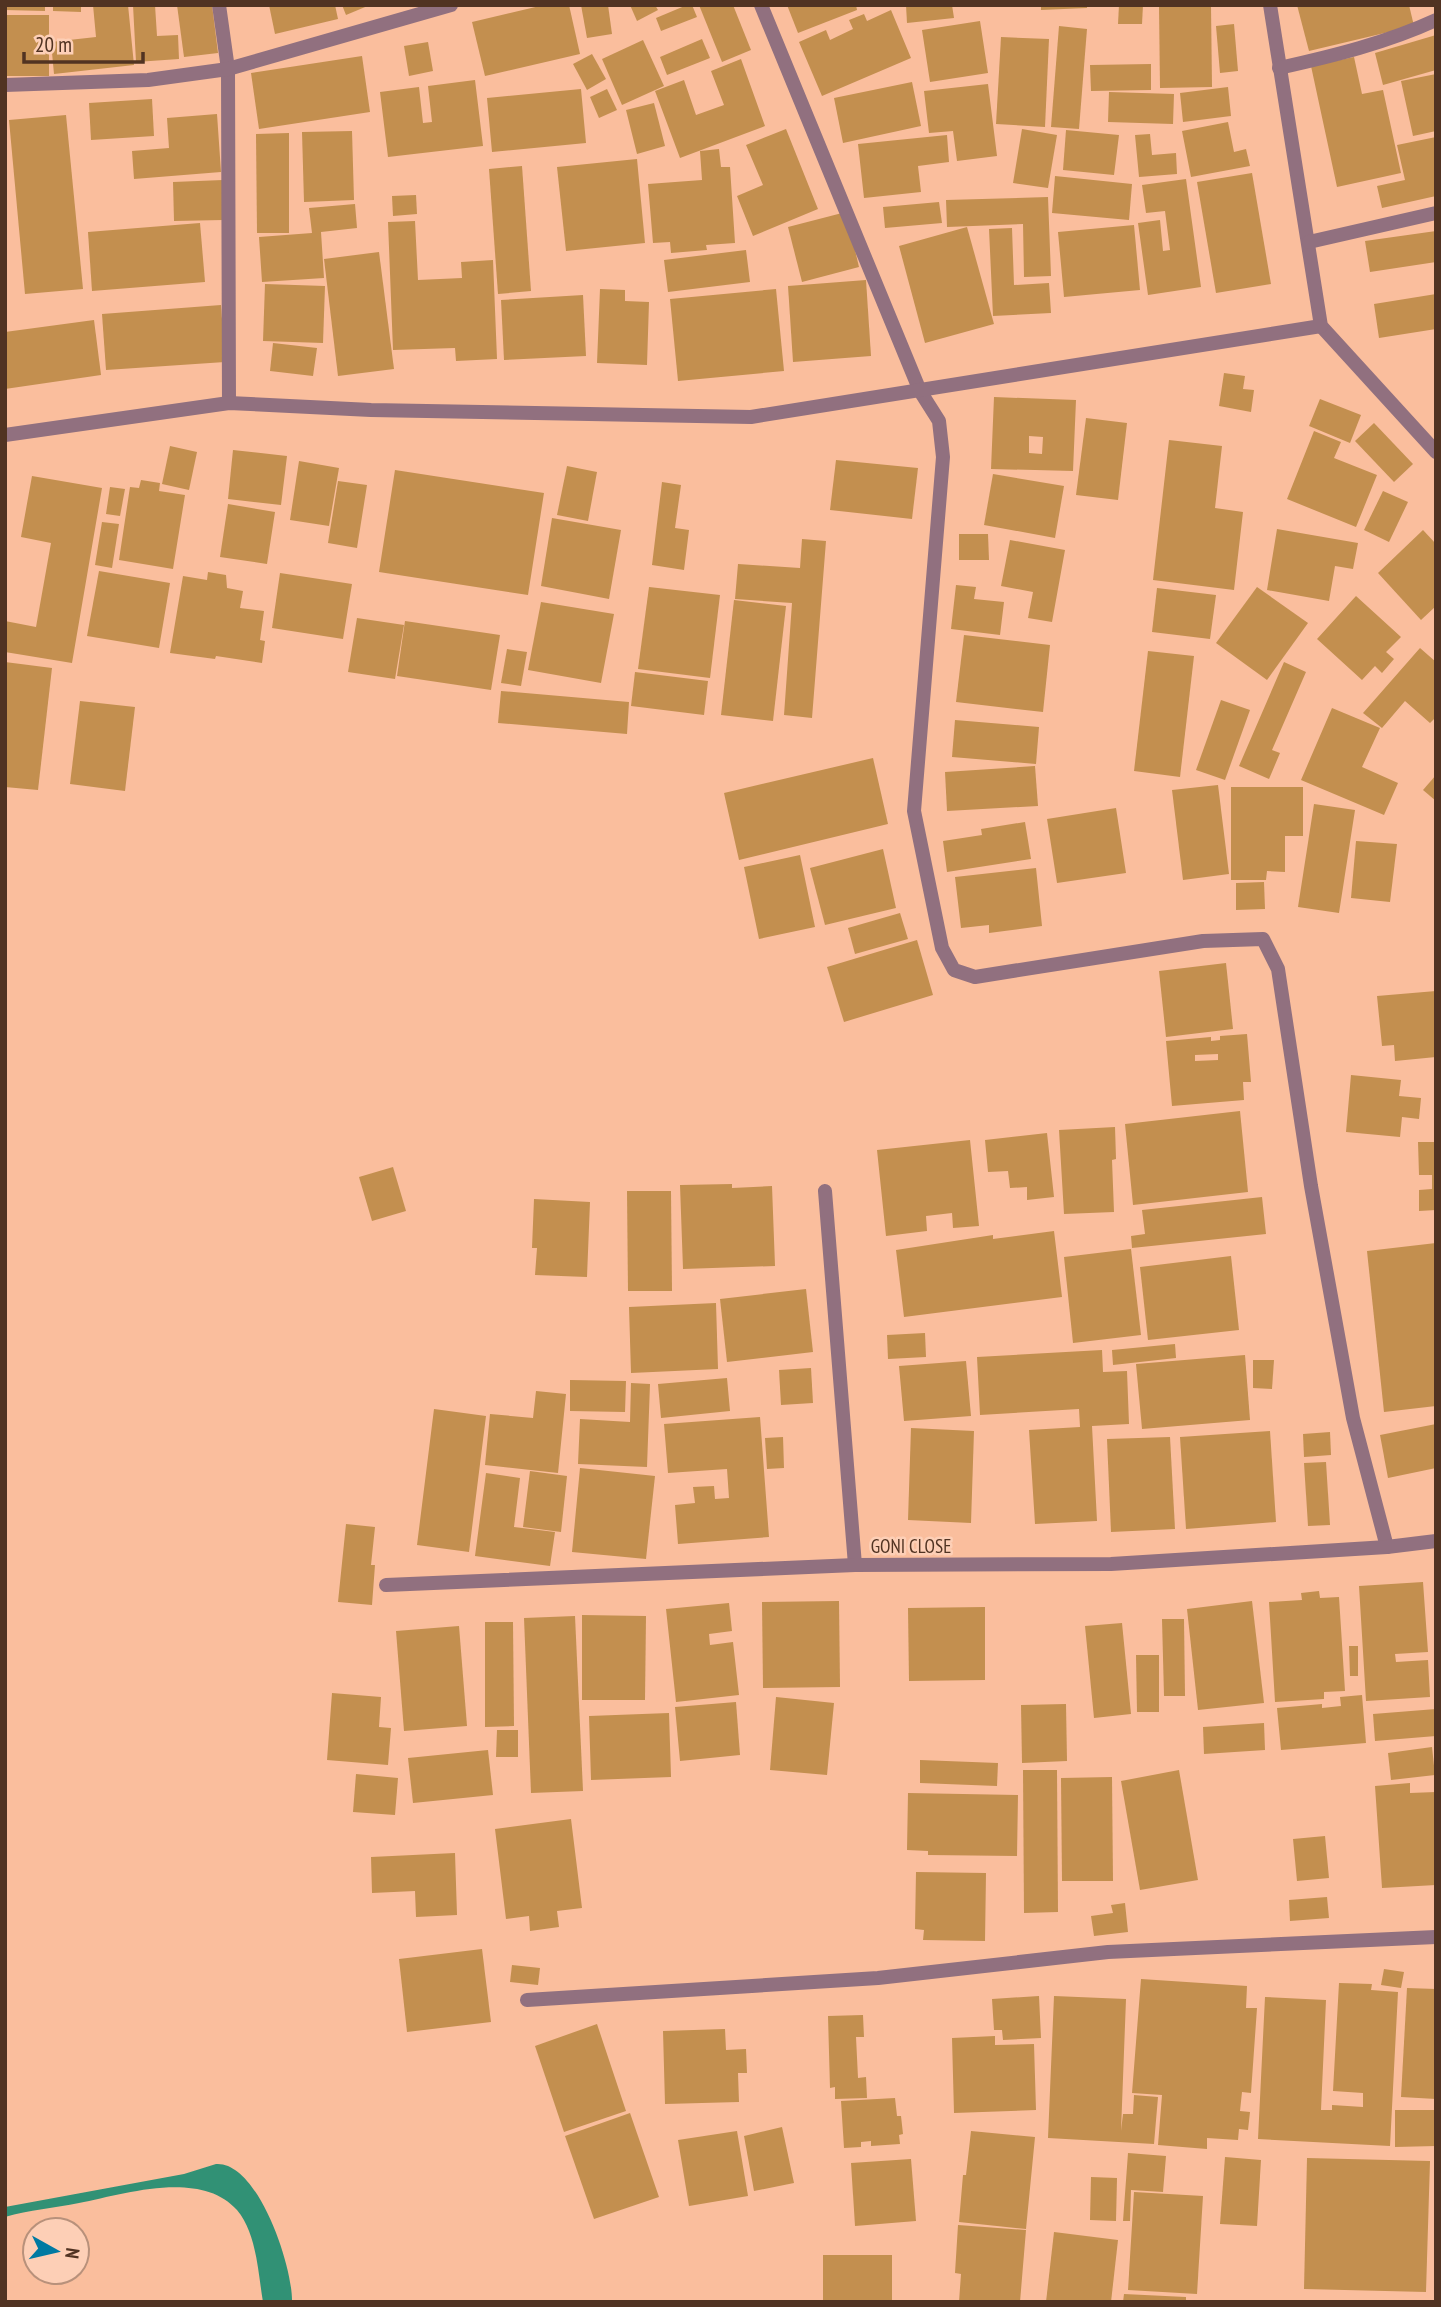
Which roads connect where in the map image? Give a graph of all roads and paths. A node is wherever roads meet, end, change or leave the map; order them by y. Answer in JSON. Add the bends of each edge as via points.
{"nodes":[{"id":1,"x":219,"y":5,"type":"edge"},
{"id":2,"x":451,"y":5,"type":"edge"},
{"id":3,"x":761,"y":5,"type":"edge"},
{"id":4,"x":1270,"y":5,"type":"edge"},
{"id":5,"x":1436,"y":20,"type":"edge"},
{"id":6,"x":1279,"y":68,"type":"junction"},
{"id":7,"x":228,"y":69,"type":"junction"},
{"id":8,"x":5,"y":85,"type":"edge"},
{"id":9,"x":1436,"y":213,"type":"edge"},
{"id":10,"x":1309,"y":242,"type":"junction"},
{"id":11,"x":1321,"y":326,"type":"junction"},
{"id":12,"x":920,"y":391,"type":"junction"},
{"id":13,"x":229,"y":403,"type":"junction"},
{"id":14,"x":5,"y":435,"type":"edge"},
{"id":15,"x":1436,"y":453,"type":"edge"},
{"id":16,"x":825,"y":1191,"type":"dead end"},
{"id":17,"x":1436,"y":1541,"type":"edge"},
{"id":18,"x":1387,"y":1547,"type":"junction"},
{"id":19,"x":855,"y":1565,"type":"junction"},
{"id":20,"x":386,"y":1585,"type":"dead end"},
{"id":21,"x":1436,"y":1937,"type":"edge"},
{"id":22,"x":527,"y":2000,"type":"dead end"}],
"edges":[{"from":1,"to":7,"type":"street"},
{"from":2,"to":7,"type":"street"},
{"from":3,"to":12,"type":"street"},
{"from":4,"to":6,"type":"street"},
{"from":5,"to":6,"type":"street","via":[[1391,39]]},
{"from":6,"to":10,"type":"street"},
{"from":7,"to":8,"type":"street","via":[[148,80]]},
{"from":7,"to":13,"type":"street"},
{"from":9,"to":10,"type":"street"},
{"from":10,"to":11,"type":"street"},
{"from":11,"to":12,"type":"street"},
{"from":11,"to":15,"type":"street"},
{"from":12,"to":13,"type":"street","via":[[751,417],[371,411]]},
{"from":12,"to":18,"type":"street","via":[[939,421],[943,457],[914,811],[942,948],[954,970],[975,977],[1203,941],[1263,939],[1278,969],[1353,1418]]},
{"from":13,"to":14,"type":"street"},
{"from":16,"to":19,"type":"street"},
{"from":17,"to":18,"type":"street","name":"GONI CLOSE"},
{"from":18,"to":19,"type":"street","name":"GONI CLOSE","via":[[1111,1564]]},
{"from":19,"to":20,"type":"street","name":"GONI CLOSE"},
{"from":21,"to":22,"type":"street","via":[[1108,1952],[878,1978]]}]}
